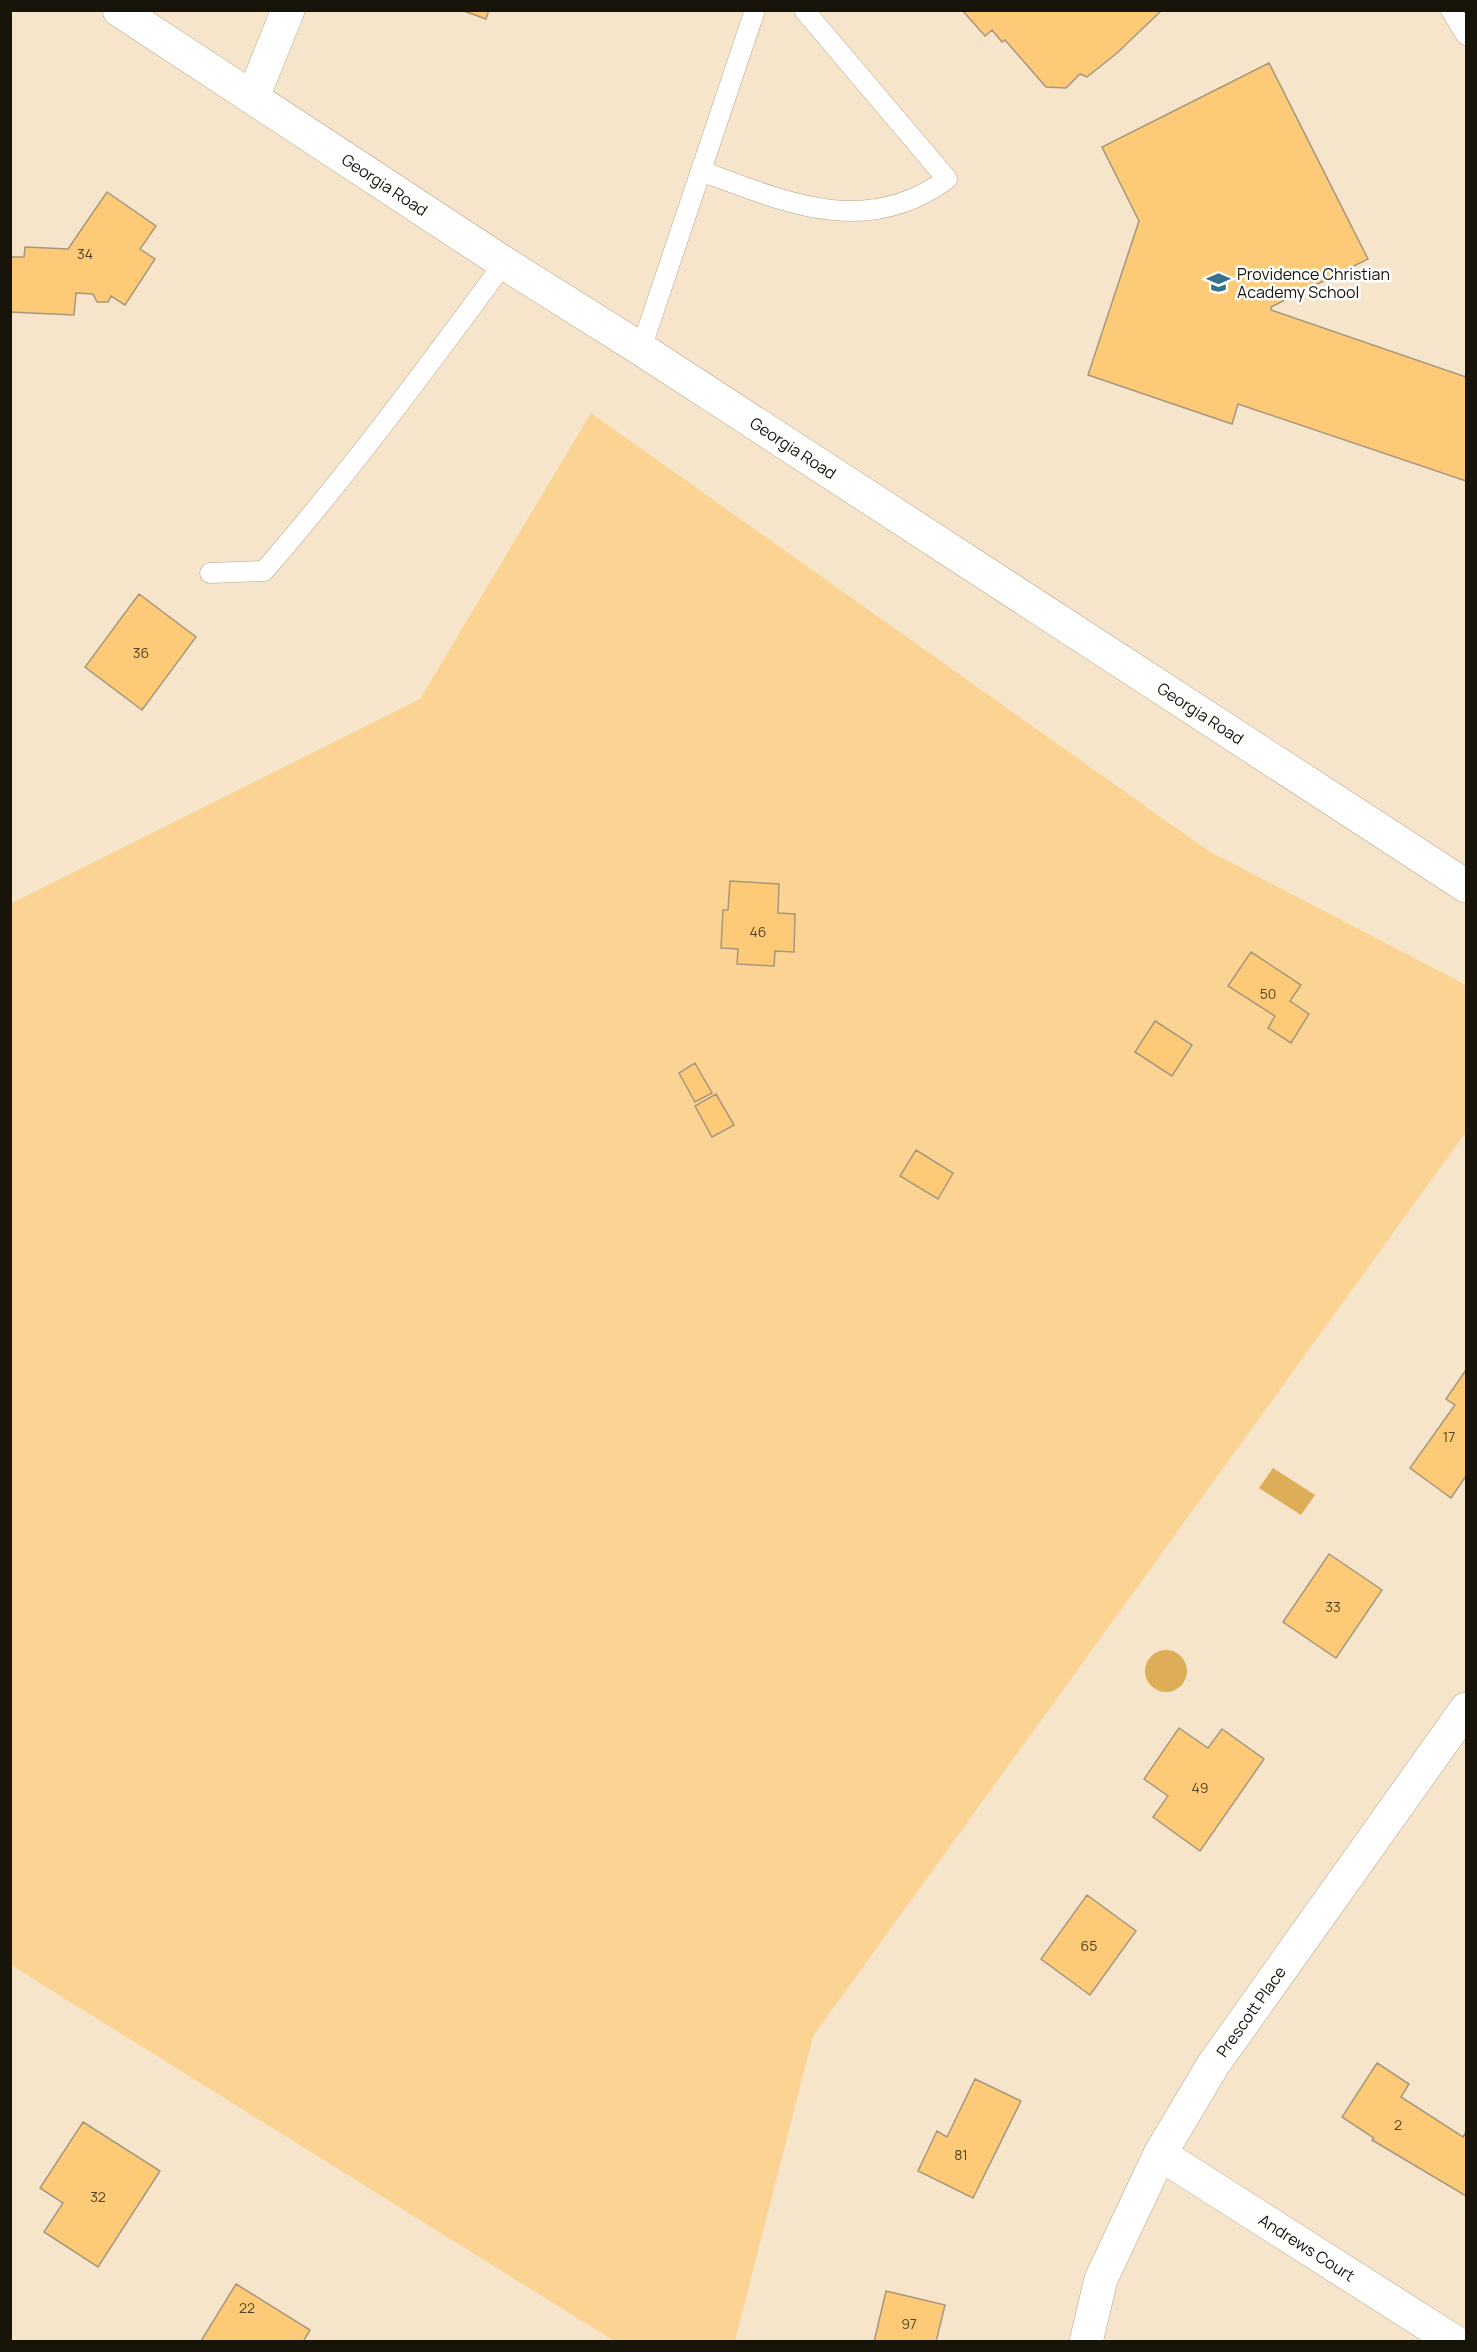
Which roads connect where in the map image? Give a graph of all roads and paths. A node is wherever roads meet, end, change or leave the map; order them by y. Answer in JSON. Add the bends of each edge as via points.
{"nodes":[{"id":1,"x":119,"y":10,"type":"edge"},
{"id":2,"x":288,"y":10,"type":"edge"},
{"id":3,"x":755,"y":10,"type":"edge"},
{"id":4,"x":804,"y":10,"type":"edge"},
{"id":5,"x":1451,"y":10,"type":"edge"},
{"id":6,"x":1467,"y":35,"type":"edge"},
{"id":7,"x":253,"y":97,"type":"junction"},
{"id":8,"x":701,"y":171,"type":"junction"},
{"id":9,"x":504,"y":263,"type":"junction"},
{"id":10,"x":641,"y":349,"type":"junction"},
{"id":11,"x":210,"y":573,"type":"dead end"},
{"id":12,"x":1467,"y":886,"type":"edge"},
{"id":13,"x":1467,"y":1709,"type":"edge"},
{"id":14,"x":1160,"y":2154,"type":"junction"},
{"id":15,"x":1086,"y":2342,"type":"edge"},
{"id":16,"x":1455,"y":2342,"type":"edge"}],
"edges":[{"from":1,"to":7,"type":"street","name":"Georgia Road"},
{"from":2,"to":7,"type":"street"},
{"from":3,"to":8,"type":"lane"},
{"from":4,"to":8,"type":"lane","via":[[947,179],[899,206],[855,213],[759,193]]},
{"from":5,"to":6,"type":"lane"},
{"from":7,"to":9,"type":"street","name":"Georgia Road"},
{"from":8,"to":10,"type":"lane"},
{"from":9,"to":10,"type":"street","name":"Georgia Road"},
{"from":9,"to":11,"type":"lane","via":[[323,503],[264,571]]},
{"from":10,"to":12,"type":"street","name":"Georgia Road"},
{"from":13,"to":14,"type":"street","name":"Prescott Place","via":[[1213,2066]]},
{"from":14,"to":15,"type":"street","name":"Prescott Place","via":[[1101,2279]]},
{"from":14,"to":16,"type":"street","name":"Andrews Court"}]}
